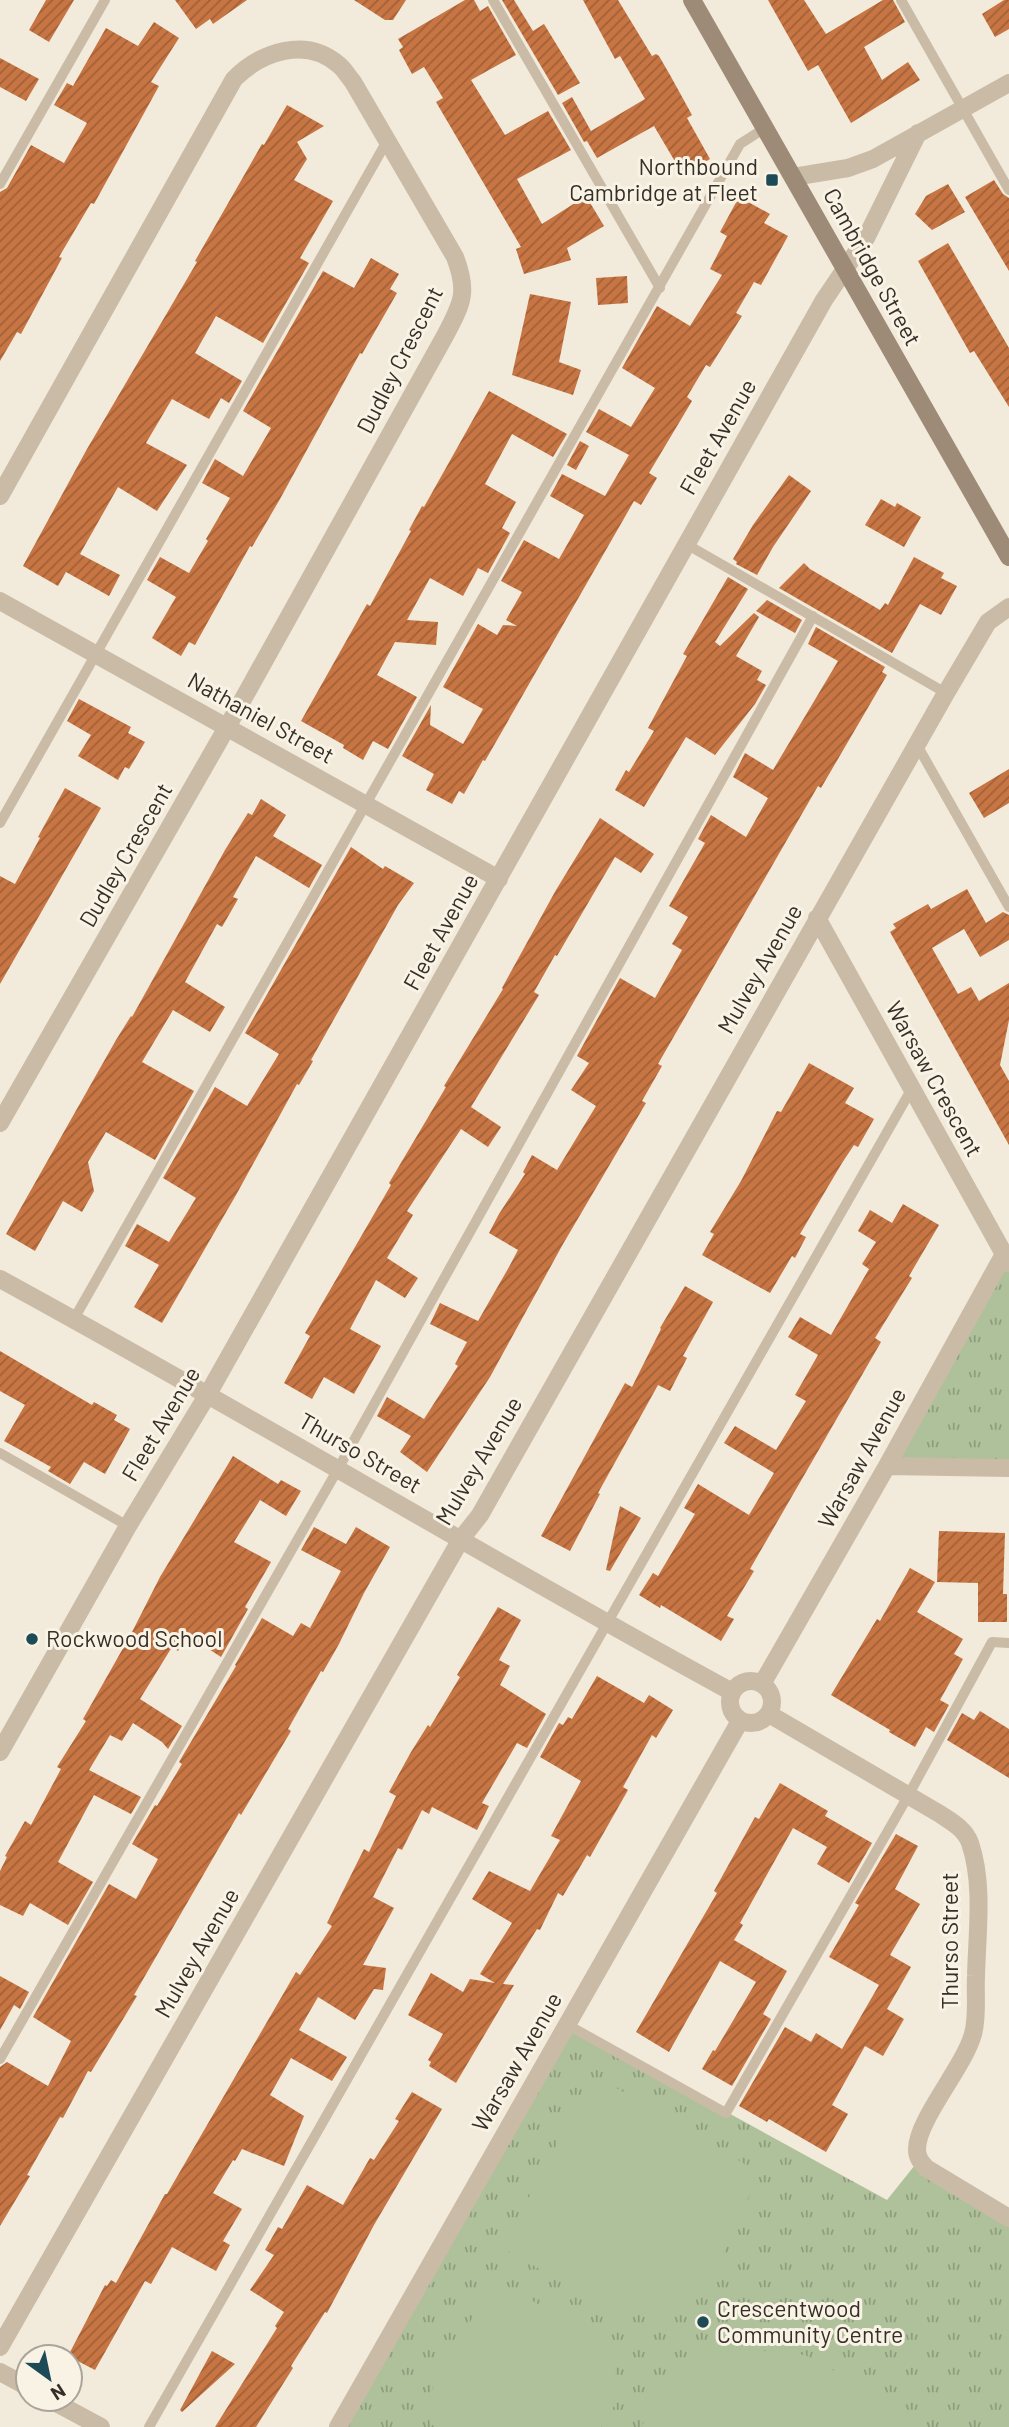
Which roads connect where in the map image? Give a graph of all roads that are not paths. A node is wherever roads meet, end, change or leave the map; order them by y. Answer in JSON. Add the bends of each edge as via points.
{"nodes":[{"id":1,"x":105,"y":0,"type":"edge"},
{"id":2,"x":493,"y":0,"type":"edge"},
{"id":3,"x":692,"y":0,"type":"edge"},
{"id":4,"x":901,"y":0,"type":"edge"},
{"id":5,"x":1009,"y":83,"type":"edge"},
{"id":6,"x":962,"y":109,"type":"junction"},
{"id":7,"x":765,"y":128,"type":"junction"},
{"id":8,"x":918,"y":133,"type":"junction"},
{"id":9,"x":387,"y":141,"type":"junction"},
{"id":10,"x":793,"y":177,"type":"junction"},
{"id":11,"x":0,"y":184,"type":"edge"},
{"id":12,"x":1009,"y":190,"type":"edge"},
{"id":13,"x":845,"y":271,"type":"junction"},
{"id":14,"x":660,"y":288,"type":"junction"},
{"id":15,"x":0,"y":496,"type":"edge"},
{"id":16,"x":686,"y":544,"type":"junction"},
{"id":17,"x":1009,"y":557,"type":"edge"},
{"id":18,"x":0,"y":601,"type":"edge"},
{"id":19,"x":1009,"y":607,"type":"edge"},
{"id":20,"x":813,"y":617,"type":"junction"},
{"id":21,"x":95,"y":654,"type":"junction"},
{"id":22,"x":946,"y":693,"type":"junction"},
{"id":23,"x":226,"y":727,"type":"junction"},
{"id":24,"x":917,"y":745,"type":"junction"},
{"id":25,"x":365,"y":804,"type":"junction"},
{"id":26,"x":0,"y":823,"type":"edge"},
{"id":27,"x":499,"y":879,"type":"junction"},
{"id":28,"x":1009,"y":907,"type":"edge"},
{"id":29,"x":817,"y":918,"type":"junction"},
{"id":30,"x":911,"y":1090,"type":"junction"},
{"id":31,"x":0,"y":1123,"type":"edge"},
{"id":32,"x":1006,"y":1259,"type":"edge"},
{"id":33,"x":0,"y":1279,"type":"edge"},
{"id":34,"x":74,"y":1319,"type":"junction"},
{"id":35,"x":208,"y":1394,"type":"junction"},
{"id":36,"x":0,"y":1453,"type":"edge"},
{"id":37,"x":887,"y":1466,"type":"junction"},
{"id":38,"x":1009,"y":1468,"type":"edge"},
{"id":39,"x":338,"y":1469,"type":"junction"},
{"id":40,"x":128,"y":1526,"type":"junction"},
{"id":41,"x":461,"y":1539,"type":"junction"},
{"id":42,"x":607,"y":1623,"type":"junction"},
{"id":43,"x":1009,"y":1643,"type":"edge"},
{"id":44,"x":762,"y":1684,"type":"junction"},
{"id":45,"x":732,"y":1692,"type":"junction"},
{"id":46,"x":769,"y":1714,"type":"junction"},
{"id":47,"x":740,"y":1721,"type":"junction"},
{"id":48,"x":0,"y":1752,"type":"edge"},
{"id":49,"x":908,"y":1796,"type":"junction"},
{"id":50,"x":566,"y":2024,"type":"junction"},
{"id":51,"x":0,"y":2059,"type":"edge"},
{"id":52,"x":1009,"y":2218,"type":"edge"},
{"id":53,"x":0,"y":2347,"type":"edge"},
{"id":54,"x":75,"y":2413,"type":"edge"},
{"id":55,"x":101,"y":2427,"type":"edge"},
{"id":56,"x":149,"y":2427,"type":"edge"},
{"id":57,"x":338,"y":2427,"type":"edge"}],
"edges":[{"from":1,"to":11,"type":"lane"},
{"from":2,"to":14,"type":"lane"},
{"from":3,"to":7,"type":"street","name":"Cambridge Street"},
{"from":4,"to":6,"type":"lane"},
{"from":5,"to":6,"type":"street"},
{"from":6,"to":8,"type":"street"},
{"from":6,"to":12,"type":"lane"},
{"from":7,"to":10,"type":"street","name":"Cambridge Street"},
{"from":7,"to":14,"type":"lane","via":[[740,144]]},
{"from":8,"to":10,"type":"street","via":[[848,168]]},
{"from":8,"to":13,"type":"street","name":"Fleet Avenue"},
{"from":9,"to":15,"type":"street","name":"Dudley Crescent","via":[[353,82],[327,57],[288,50],[269,53],[243,70]]},
{"from":9,"to":21,"type":"lane"},
{"from":9,"to":23,"type":"street","name":"Dudley Crescent","via":[[454,257],[464,294],[433,358]]},
{"from":10,"to":13,"type":"street","name":"Cambridge Street"},
{"from":13,"to":16,"type":"street","name":"Fleet Avenue","via":[[824,300]]},
{"from":13,"to":17,"type":"street","name":"Cambridge Street"},
{"from":14,"to":25,"type":"lane"},
{"from":16,"to":20,"type":"lane"},
{"from":16,"to":27,"type":"street","name":"Fleet Avenue"},
{"from":18,"to":21,"type":"street","name":"Nathaniel Street"},
{"from":19,"to":22,"type":"street","name":"Mulvey Avenue","via":[[988,622]]},
{"from":20,"to":22,"type":"lane"},
{"from":20,"to":39,"type":"lane"},
{"from":21,"to":23,"type":"street","name":"Nathaniel Street"},
{"from":21,"to":26,"type":"lane"},
{"from":22,"to":24,"type":"street","name":"Mulvey Avenue"},
{"from":23,"to":25,"type":"street","name":"Nathaniel Street"},
{"from":23,"to":31,"type":"street","name":"Dudley Crescent"},
{"from":24,"to":28,"type":"lane"},
{"from":24,"to":29,"type":"street","name":"Mulvey Avenue"},
{"from":25,"to":27,"type":"street","name":"Nathaniel Street"},
{"from":25,"to":34,"type":"lane"},
{"from":27,"to":35,"type":"street","name":"Fleet Avenue"},
{"from":29,"to":30,"type":"street","name":"Warsaw Crescent"},
{"from":29,"to":41,"type":"street","name":"Mulvey Avenue","via":[[480,1515]]},
{"from":30,"to":32,"type":"street","name":"Warsaw Crescent"},
{"from":30,"to":42,"type":"lane"},
{"from":32,"to":37,"type":"street","name":"Warsaw Avenue"},
{"from":33,"to":34,"type":"street","name":"Thurso Street"},
{"from":34,"to":35,"type":"street","name":"Thurso Street"},
{"from":35,"to":39,"type":"street","name":"Thurso Street"},
{"from":35,"to":40,"type":"street","name":"Fleet Avenue"},
{"from":36,"to":40,"type":"lane"},
{"from":37,"to":38,"type":"street"},
{"from":37,"to":44,"type":"street","name":"Warsaw Avenue"},
{"from":39,"to":41,"type":"street","name":"Thurso Street"},
{"from":39,"to":51,"type":"lane"},
{"from":40,"to":48,"type":"street","name":"Fleet Avenue"},
{"from":41,"to":42,"type":"street","name":"Thurso Street"},
{"from":41,"to":53,"type":"street","name":"Mulvey Avenue"},
{"from":42,"to":45,"type":"street","name":"Thurso Street"},
{"from":42,"to":56,"type":"lane"},
{"from":43,"to":49,"type":"lane","via":[[992,1642]]},
{"from":44,"to":45,"type":"street","via":[[748,1681]]},
{"from":44,"to":46,"type":"street","via":[[771,1694]]},
{"from":45,"to":47,"type":"street","via":[[729,1705]]},
{"from":46,"to":47,"type":"street","via":[[752,1724]]},
{"from":46,"to":49,"type":"street","name":"Thurso Street"},
{"from":47,"to":50,"type":"street","name":"Warsaw Avenue"},
{"from":49,"to":50,"type":"lane","via":[[726,2113]]},
{"from":49,"to":52,"type":"street","name":"Thurso Street","via":[[958,1825],[969,1840],[978,1888],[973,2033],[922,2131],[919,2160],[936,2176]]},
{"from":50,"to":57,"type":"street","name":"Warsaw Avenue"},
{"from":54,"to":55,"type":"street"}]}
